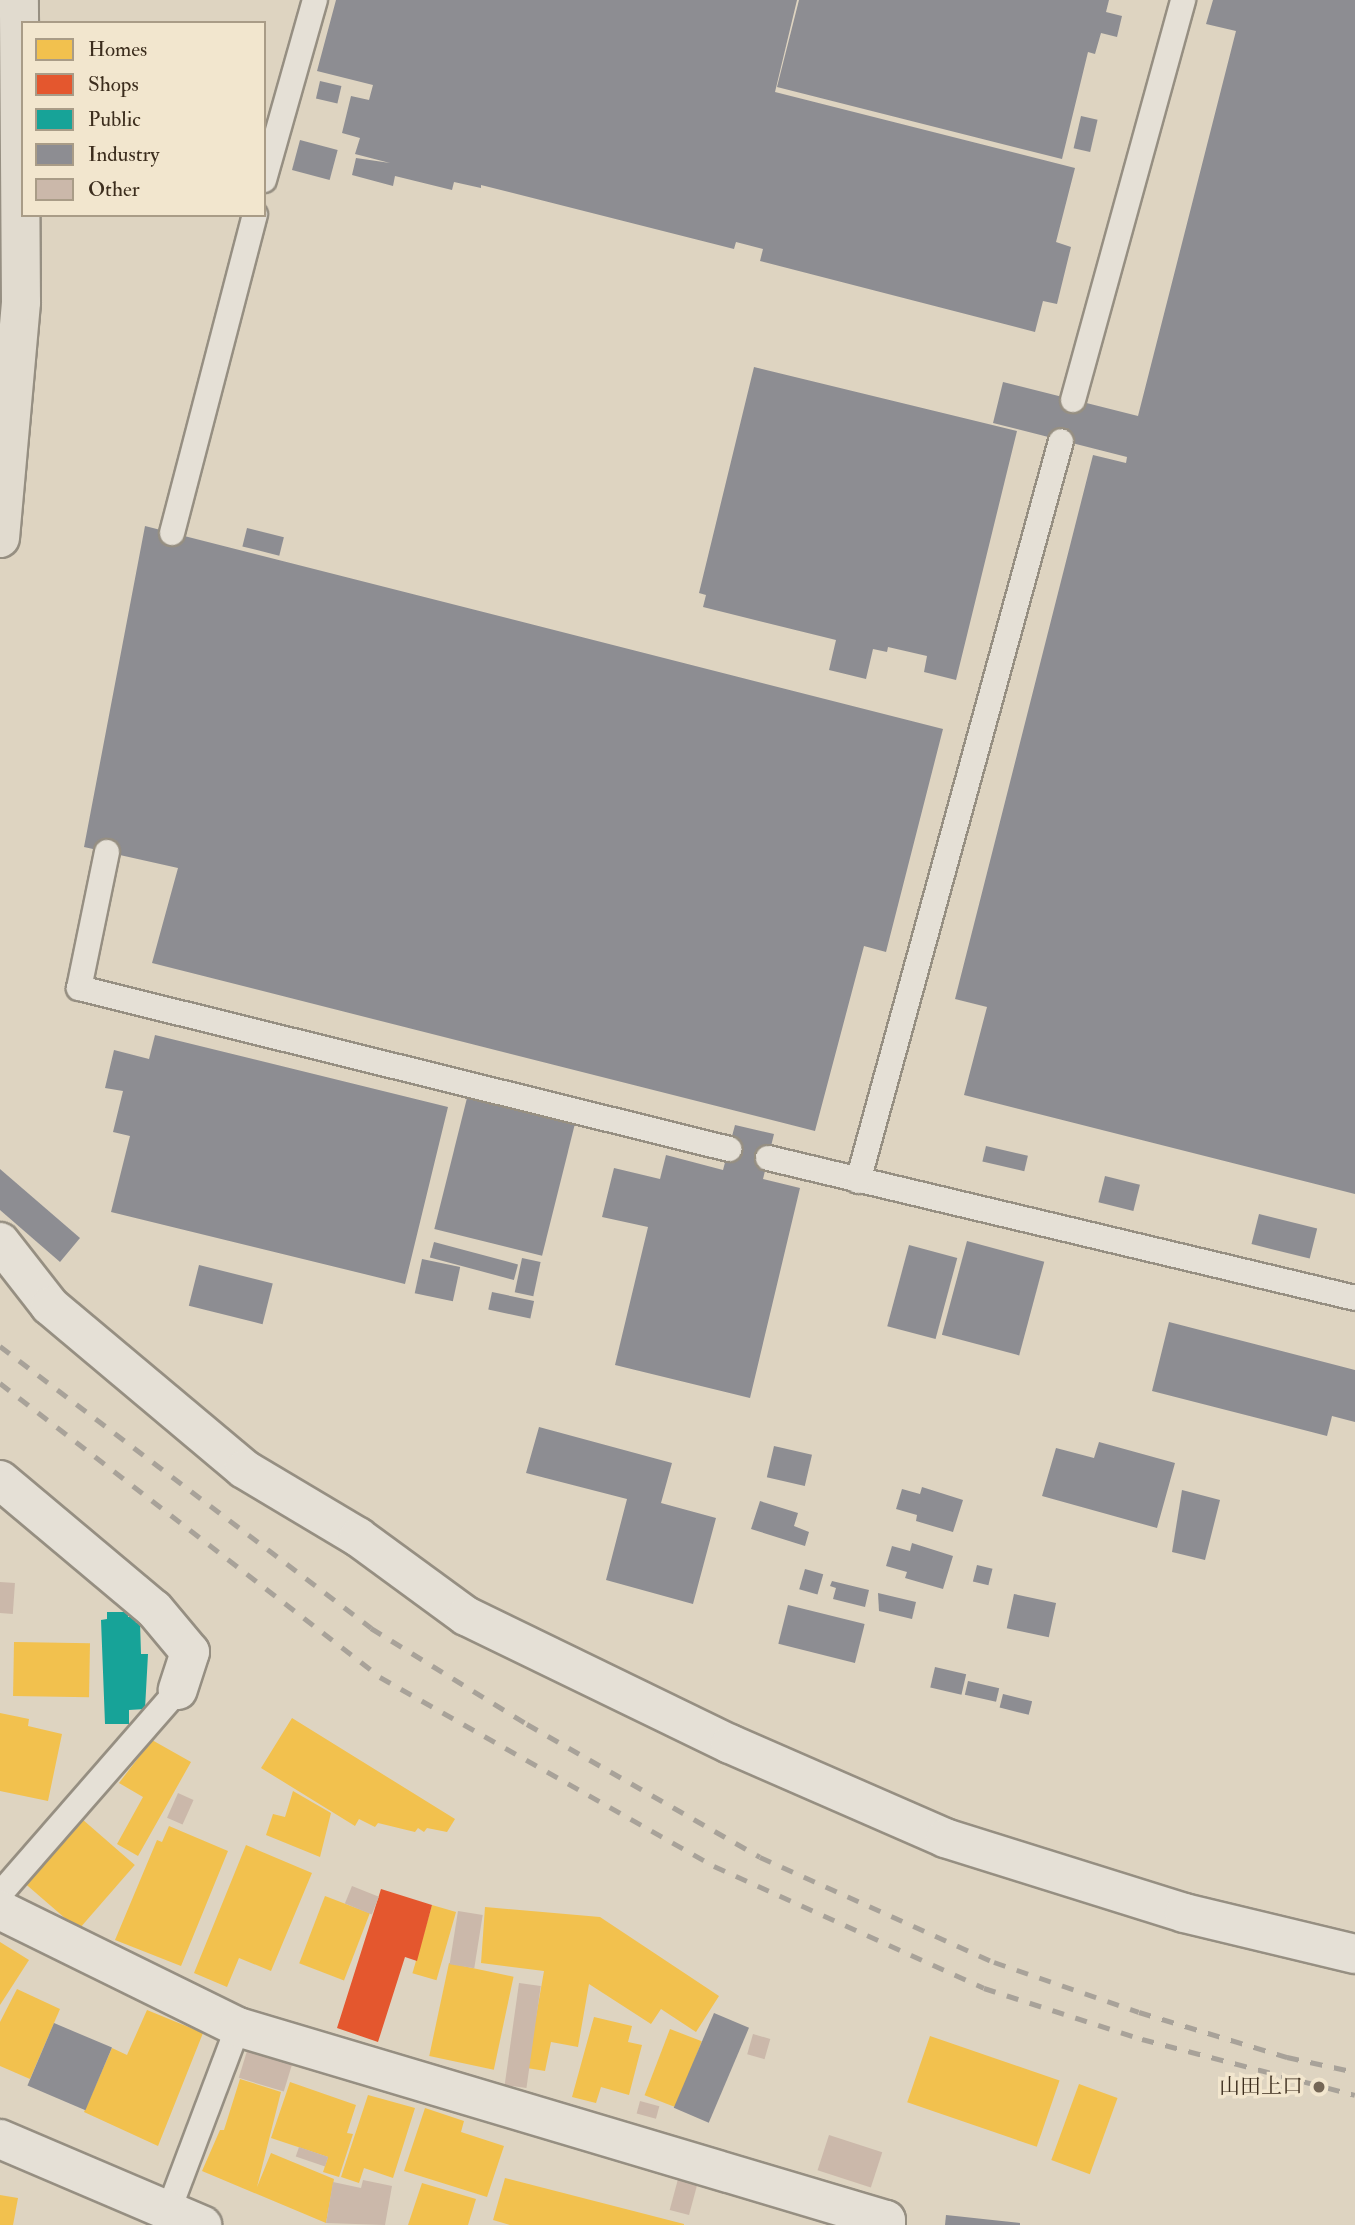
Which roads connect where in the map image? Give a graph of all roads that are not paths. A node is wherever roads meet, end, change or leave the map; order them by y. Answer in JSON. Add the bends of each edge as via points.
{"nodes":[{"id":1,"x":19,"y":0,"type":"edge"},
{"id":2,"x":315,"y":0,"type":"edge"},
{"id":3,"x":1183,"y":0,"type":"edge"},
{"id":4,"x":266,"y":173,"type":"edge"},
{"id":5,"x":254,"y":217,"type":"edge"},
{"id":6,"x":1073,"y":400,"type":"dead end"},
{"id":7,"x":1061,"y":441,"type":"dead end"},
{"id":8,"x":172,"y":533,"type":"dead end"},
{"id":9,"x":0,"y":538,"type":"edge"},
{"id":10,"x":107,"y":852,"type":"dead end"},
{"id":11,"x":729,"y":1149,"type":"dead end"},
{"id":12,"x":768,"y":1158,"type":"dead end"},
{"id":13,"x":858,"y":1181,"type":"junction"},
{"id":14,"x":0,"y":1242,"type":"edge"},
{"id":15,"x":1355,"y":1298,"type":"edge"},
{"id":16,"x":0,"y":1480,"type":"edge"},
{"id":17,"x":178,"y":1690,"type":"joint"},
{"id":18,"x":0,"y":1894,"type":"edge"},
{"id":19,"x":0,"y":1910,"type":"edge"},
{"id":20,"x":1355,"y":1954,"type":"edge"},
{"id":21,"x":238,"y":2027,"type":"junction"},
{"id":22,"x":0,"y":2139,"type":"edge"},
{"id":23,"x":169,"y":2217,"type":"edge"},
{"id":24,"x":886,"y":2225,"type":"edge"}],
"edges":[{"from":1,"to":9,"type":"main road","via":[[21,302]]},
{"from":2,"to":4,"type":"lane"},
{"from":3,"to":6,"type":"lane"},
{"from":5,"to":8,"type":"lane"},
{"from":7,"to":13,"type":"lane"},
{"from":10,"to":11,"type":"lane","via":[[79,988]]},
{"from":12,"to":13,"type":"lane"},
{"from":13,"to":15,"type":"lane"},
{"from":14,"to":20,"type":"street","via":[[50,1306],[244,1469],[358,1537],[467,1616],[730,1744],[945,1838],[1184,1913]]},
{"from":16,"to":17,"type":"street","via":[[153,1609],[190,1652]]},
{"from":17,"to":18,"type":"lane"},
{"from":19,"to":21,"type":"street"},
{"from":21,"to":23,"type":"lane"},
{"from":21,"to":24,"type":"street","via":[[886,2220]]},
{"from":22,"to":23,"type":"street"}]}
